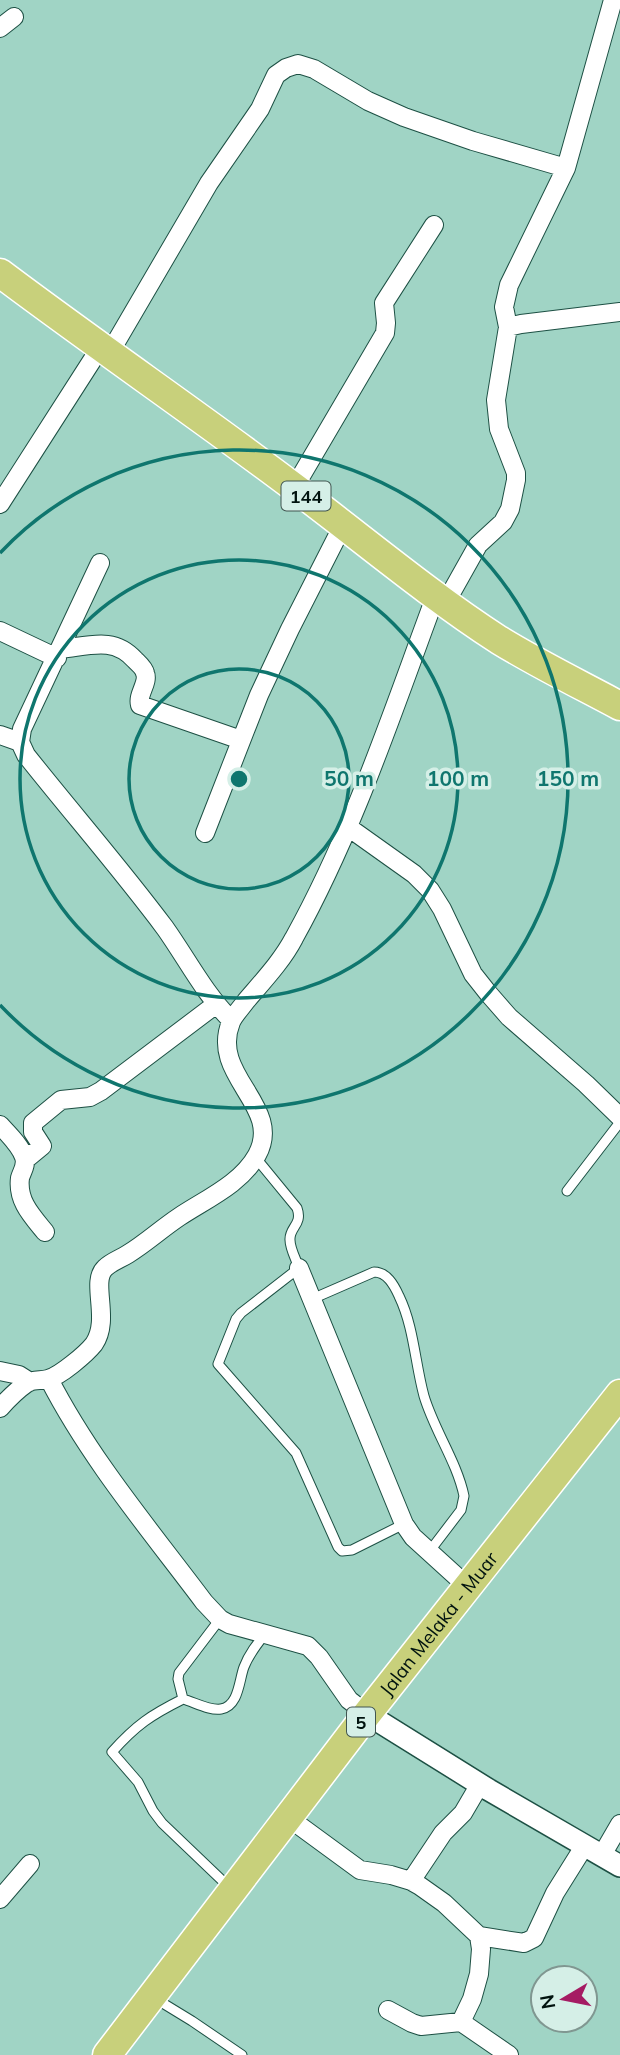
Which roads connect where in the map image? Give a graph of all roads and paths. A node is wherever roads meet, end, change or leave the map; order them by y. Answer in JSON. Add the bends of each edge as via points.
{"nodes":[{"id":1,"x":613,"y":0,"type":"edge"},
{"id":2,"x":566,"y":168,"type":"junction"},
{"id":3,"x":434,"y":225,"type":"dead end"},
{"id":4,"x":0,"y":273,"type":"edge"},
{"id":5,"x":620,"y":312,"type":"edge"},
{"id":6,"x":508,"y":327,"type":"junction"},
{"id":7,"x":104,"y":351,"type":"junction"},
{"id":8,"x":294,"y":488,"type":"junction"},
{"id":9,"x":0,"y":504,"type":"edge"},
{"id":10,"x":343,"y":525,"type":"junction"},
{"id":11,"x":100,"y":564,"type":"dead end"},
{"id":12,"x":441,"y":598,"type":"junction"},
{"id":13,"x":0,"y":631,"type":"edge"},
{"id":14,"x":59,"y":654,"type":"junction"},
{"id":15,"x":620,"y":706,"type":"edge"},
{"id":16,"x":0,"y":735,"type":"edge"},
{"id":17,"x":241,"y":740,"type":"junction"},
{"id":18,"x":20,"y":742,"type":"junction"},
{"id":19,"x":348,"y":827,"type":"junction"},
{"id":20,"x":205,"y":833,"type":"dead end"},
{"id":21,"x":215,"y":1004,"type":"junction"},
{"id":22,"x":231,"y":1020,"type":"junction"},
{"id":23,"x":620,"y":1119,"type":"edge"},
{"id":24,"x":0,"y":1125,"type":"edge"},
{"id":25,"x":256,"y":1158,"type":"junction"},
{"id":26,"x":25,"y":1160,"type":"junction"},
{"id":27,"x":567,"y":1191,"type":"dead end"},
{"id":28,"x":45,"y":1233,"type":"dead end"},
{"id":29,"x":299,"y":1268,"type":"junction"},
{"id":30,"x":312,"y":1299,"type":"junction"},
{"id":31,"x":0,"y":1371,"type":"edge"},
{"id":32,"x":49,"y":1379,"type":"junction"},
{"id":33,"x":30,"y":1382,"type":"junction"},
{"id":34,"x":620,"y":1394,"type":"edge"},
{"id":35,"x":0,"y":1408,"type":"edge"},
{"id":36,"x":404,"y":1524,"type":"junction"},
{"id":37,"x":429,"y":1552,"type":"junction"},
{"id":38,"x":468,"y":1587,"type":"junction"},
{"id":39,"x":220,"y":1619,"type":"junction"},
{"id":40,"x":265,"y":1634,"type":"junction"},
{"id":41,"x":183,"y":1699,"type":"junction"},
{"id":42,"x":367,"y":1714,"type":"junction"},
{"id":43,"x":480,"y":1784,"type":"junction"},
{"id":44,"x":289,"y":1818,"type":"junction"},
{"id":45,"x":620,"y":1824,"type":"edge"},
{"id":46,"x":602,"y":1855,"type":"edge"},
{"id":47,"x":30,"y":1864,"type":"dead end"},
{"id":48,"x":411,"y":1881,"type":"junction"},
{"id":49,"x":233,"y":1891,"type":"junction"},
{"id":50,"x":0,"y":1899,"type":"edge"},
{"id":51,"x":480,"y":1936,"type":"junction"},
{"id":52,"x":151,"y":1996,"type":"junction"},
{"id":53,"x":388,"y":2010,"type":"dead end"},
{"id":54,"x":461,"y":2022,"type":"junction"},
{"id":55,"x":107,"y":2055,"type":"edge"},
{"id":56,"x":242,"y":2055,"type":"edge"},
{"id":57,"x":509,"y":2055,"type":"edge"}],
"edges":[{"from":1,"to":2,"type":"street"},
{"from":2,"to":6,"type":"street","via":[[509,285],[504,307]]},
{"from":2,"to":7,"type":"street","via":[[404,117],[314,69],[298,64],[286,68],[276,75],[260,109]]},
{"from":3,"to":8,"type":"street","via":[[384,303],[385,333]]},
{"from":4,"to":7,"type":"main road","number":"144"},
{"from":5,"to":6,"type":"street"},
{"from":6,"to":12,"type":"street","via":[[496,400],[499,429],[516,472],[510,509]]},
{"from":7,"to":8,"type":"main road","number":"144"},
{"from":7,"to":9,"type":"street"},
{"from":8,"to":10,"type":"main road","number":"144"},
{"from":10,"to":12,"type":"main road","number":"144"},
{"from":10,"to":17,"type":"street"},
{"from":11,"to":14,"type":"street"},
{"from":12,"to":15,"type":"main road","number":"144","via":[[520,652]]},
{"from":12,"to":19,"type":"street"},
{"from":13,"to":14,"type":"street"},
{"from":14,"to":17,"type":"street","via":[[103,644],[118,646],[145,673],[139,705]]},
{"from":14,"to":18,"type":"street"},
{"from":16,"to":18,"type":"street"},
{"from":17,"to":20,"type":"street"},
{"from":18,"to":21,"type":"street","via":[[166,930]]},
{"from":19,"to":22,"type":"street","via":[[294,939]]},
{"from":19,"to":23,"type":"street","via":[[430,890],[472,974],[509,1017]]},
{"from":21,"to":22,"type":"street"},
{"from":21,"to":26,"type":"street","via":[[101,1091],[61,1100],[33,1123],[42,1146]]},
{"from":22,"to":25,"type":"street","via":[[227,1042],[231,1065],[264,1127]]},
{"from":23,"to":27,"type":"lane"},
{"from":24,"to":26,"type":"street"},
{"from":25,"to":29,"type":"lane","via":[[297,1208],[299,1216],[290,1241]]},
{"from":25,"to":32,"type":"street","via":[[239,1178],[101,1272],[101,1329],[82,1355]]},
{"from":26,"to":28,"type":"street","via":[[19,1188],[23,1204]]},
{"from":29,"to":30,"type":"street"},
{"from":29,"to":36,"type":"lane","via":[[240,1313],[218,1364],[302,1462],[342,1552]]},
{"from":30,"to":36,"type":"street"},
{"from":30,"to":37,"type":"lane","via":[[373,1272],[387,1276],[399,1295],[425,1397],[464,1496],[461,1510]]},
{"from":31,"to":33,"type":"street"},
{"from":32,"to":33,"type":"street"},
{"from":32,"to":39,"type":"street","via":[[87,1443]]},
{"from":33,"to":35,"type":"street"},
{"from":34,"to":38,"type":"main road","name":"Jalan Melaka - Muar","number":"5"},
{"from":36,"to":37,"type":"street"},
{"from":37,"to":38,"type":"street"},
{"from":38,"to":42,"type":"main road","name":"Jalan Melaka - Muar","number":"5"},
{"from":39,"to":40,"type":"street"},
{"from":39,"to":41,"type":"lane","via":[[179,1673]]},
{"from":40,"to":41,"type":"lane","via":[[251,1652],[227,1706],[218,1709]]},
{"from":40,"to":42,"type":"street","via":[[308,1646],[349,1700]]},
{"from":41,"to":49,"type":"lane","via":[[152,1715],[112,1752],[162,1823]]},
{"from":42,"to":43,"type":"street"},
{"from":42,"to":44,"type":"main road","name":"Jalan Melaka - Muar","number":"5"},
{"from":43,"to":46,"type":"street"},
{"from":43,"to":48,"type":"street"},
{"from":44,"to":48,"type":"street","via":[[360,1870]]},
{"from":44,"to":49,"type":"main road","name":"Jalan Melaka - Muar","number":"5"},
{"from":45,"to":46,"type":"street"},
{"from":46,"to":51,"type":"street","via":[[555,1893],[534,1938],[524,1943]]},
{"from":47,"to":50,"type":"street"},
{"from":48,"to":51,"type":"street"},
{"from":49,"to":52,"type":"main road","name":"Jalan Melaka - Muar","number":"5"},
{"from":51,"to":54,"type":"street","via":[[479,1974]]},
{"from":52,"to":55,"type":"main road","name":"Jalan Melaka - Muar","number":"5"},
{"from":52,"to":56,"type":"lane"},
{"from":53,"to":54,"type":"street","via":[[421,2026]]},
{"from":54,"to":57,"type":"street"}]}
